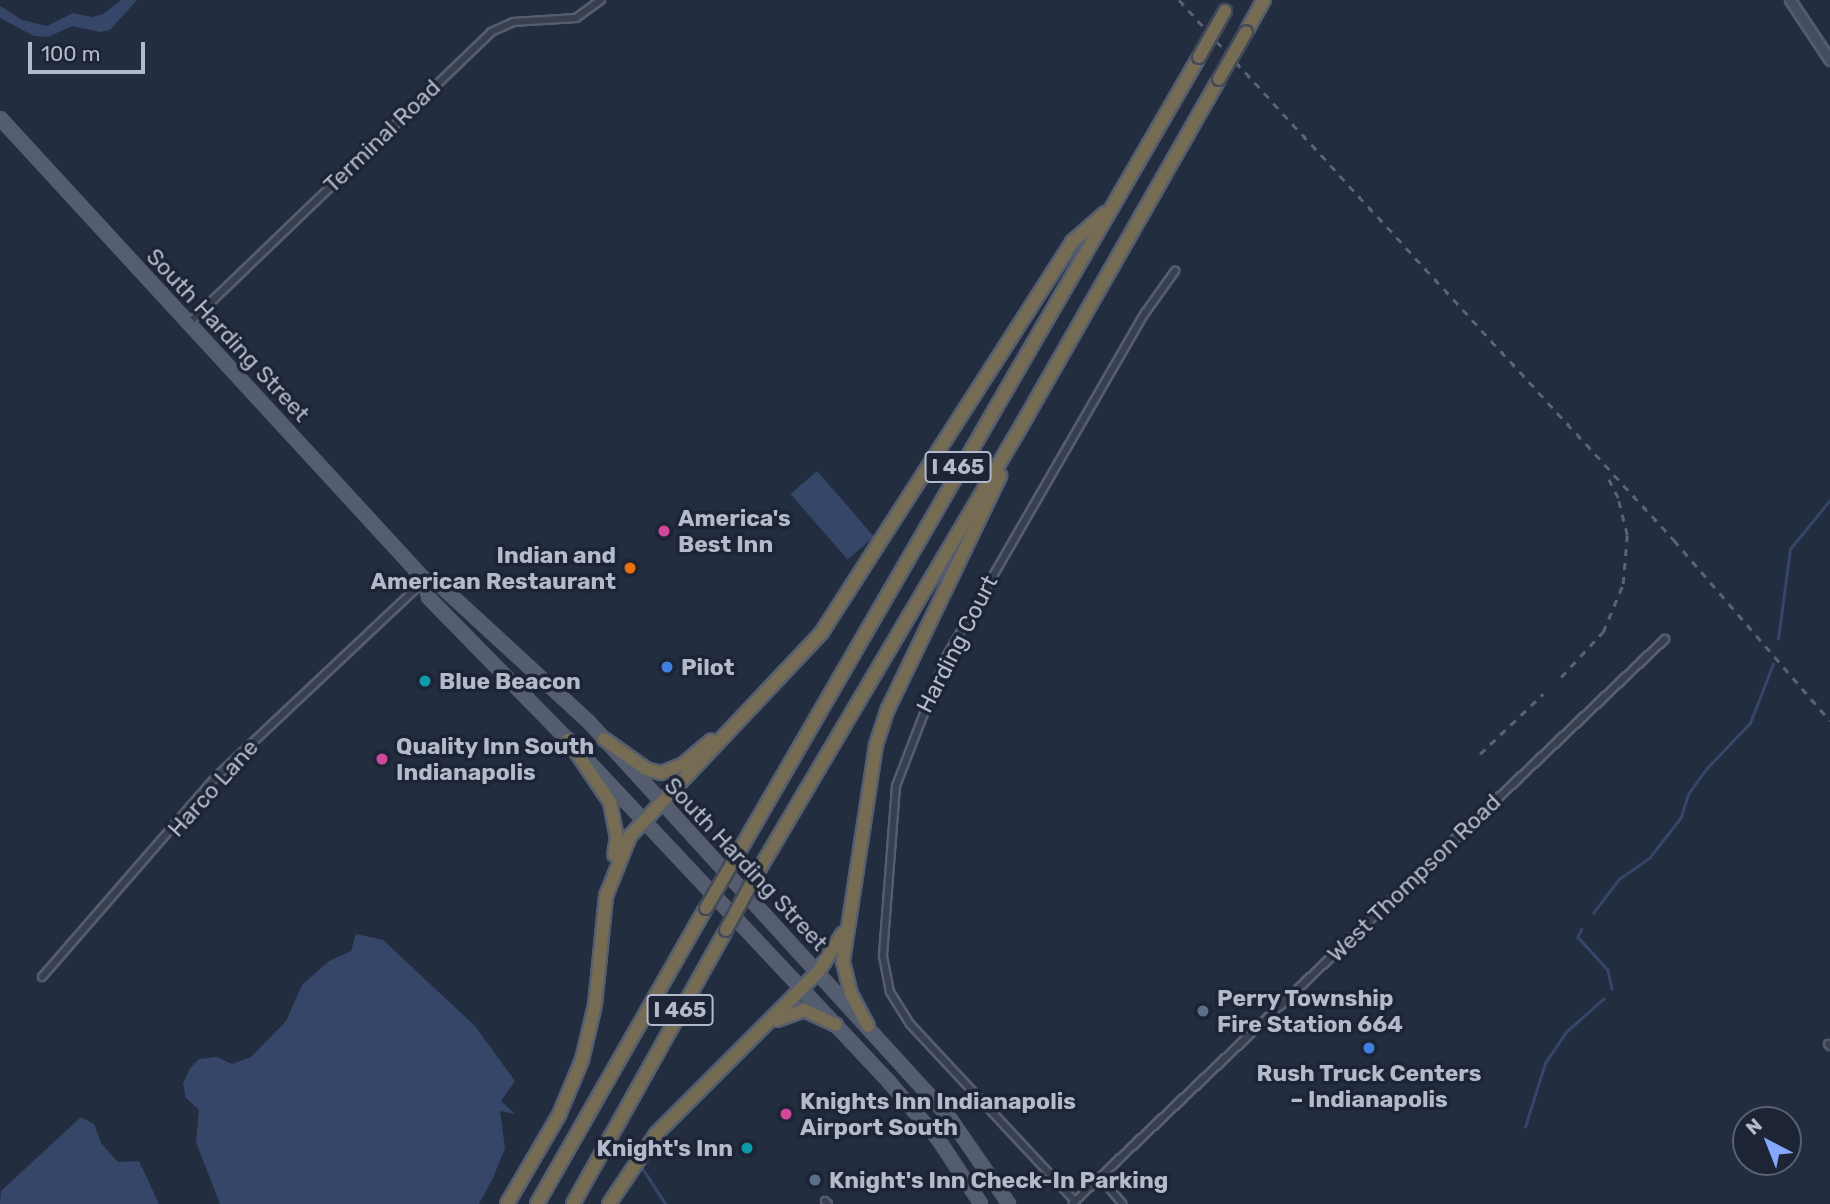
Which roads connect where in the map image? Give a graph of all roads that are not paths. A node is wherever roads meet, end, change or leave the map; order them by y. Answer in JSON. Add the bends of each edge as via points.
{"nodes":[{"id":1,"x":601,"y":0,"type":"edge"},
{"id":2,"x":1264,"y":0,"type":"edge"},
{"id":3,"x":1790,"y":0,"type":"edge"},
{"id":4,"x":1228,"y":6,"type":"edge"},
{"id":5,"x":1830,"y":60,"type":"edge"},
{"id":6,"x":0,"y":118,"type":"edge"},
{"id":7,"x":1105,"y":213,"type":"junction"},
{"id":8,"x":1175,"y":271,"type":"dead end"},
{"id":9,"x":188,"y":324,"type":"junction"},
{"id":10,"x":1019,"y":430,"type":"junction"},
{"id":11,"x":425,"y":580,"type":"junction"},
{"id":12,"x":1665,"y":639,"type":"dead end"},
{"id":13,"x":754,"y":705,"type":"junction"},
{"id":14,"x":604,"y":739,"type":"junction"},
{"id":15,"x":568,"y":740,"type":"junction"},
{"id":16,"x":659,"y":801,"type":"junction"},
{"id":17,"x":643,"y":820,"type":"junction"},
{"id":18,"x":611,"y":876,"type":"junction"},
{"id":19,"x":850,"y":920,"type":"junction"},
{"id":20,"x":818,"y":972,"type":"junction"},
{"id":21,"x":43,"y":977,"type":"dead end"},
{"id":22,"x":802,"y":989,"type":"junction"},
{"id":23,"x":767,"y":1026,"type":"junction"},
{"id":24,"x":836,"y":1026,"type":"junction"},
{"id":25,"x":868,"y":1026,"type":"junction"},
{"id":26,"x":1100,"y":1177,"type":"junction"},
{"id":27,"x":1073,"y":1202,"type":"edge"},
{"id":28,"x":507,"y":1204,"type":"edge"},
{"id":29,"x":537,"y":1204,"type":"edge"},
{"id":30,"x":573,"y":1204,"type":"edge"},
{"id":31,"x":609,"y":1204,"type":"edge"},
{"id":32,"x":981,"y":1204,"type":"edge"},
{"id":33,"x":1009,"y":1204,"type":"edge"},
{"id":34,"x":1123,"y":1204,"type":"edge"}],
"edges":[{"from":1,"to":9,"type":"street","name":"Terminal Road","via":[[576,18],[513,22],[491,32]]},
{"from":2,"to":10,"type":"highway","number":"I 465","bridge":true},
{"from":3,"to":5,"type":"main road"},
{"from":4,"to":7,"type":"highway","number":"I 465","bridge":true},
{"from":6,"to":9,"type":"main road","name":"South Harding Street"},
{"from":7,"to":13,"type":"highway","via":[[1072,242],[1049,276],[851,593],[789,671]]},
{"from":7,"to":29,"type":"highway","number":"I 465","bridge":true},
{"from":8,"to":27,"type":"street","name":"Harding Court","via":[[1145,313],[945,659],[896,786],[883,955],[890,992],[910,1024]]},
{"from":9,"to":11,"type":"main road","name":"South Harding Street"},
{"from":10,"to":19,"type":"highway","via":[[967,553],[888,709],[876,745]]},
{"from":10,"to":30,"type":"highway","number":"I 465","bridge":true,"via":[[756,874]]},
{"from":11,"to":14,"type":"main road","name":"South Harding Street","via":[[441,586]]},
{"from":11,"to":15,"type":"main road","name":"South Harding Street","via":[[428,597]]},
{"from":11,"to":21,"type":"street","name":"Harco Lane","via":[[216,777]]},
{"from":12,"to":26,"type":"street","name":"West Thompson Road"},
{"from":13,"to":14,"type":"highway","via":[[672,771],[646,769]]},
{"from":13,"to":16,"type":"highway"},
{"from":14,"to":16,"type":"main road","name":"South Harding Street"},
{"from":15,"to":17,"type":"main road","name":"South Harding Street"},
{"from":15,"to":18,"type":"highway","via":[[614,812],[617,837]]},
{"from":16,"to":17,"type":"highway"},
{"from":16,"to":20,"type":"main road","name":"South Harding Street"},
{"from":17,"to":18,"type":"highway","via":[[623,846]]},
{"from":17,"to":22,"type":"main road","name":"South Harding Street"},
{"from":18,"to":28,"type":"highway","via":[[587,1042],[559,1115]]},
{"from":19,"to":20,"type":"highway"},
{"from":19,"to":25,"type":"highway","via":[[844,947],[845,976]]},
{"from":20,"to":22,"type":"highway"},
{"from":20,"to":25,"type":"main road","name":"South Harding Street"},
{"from":22,"to":23,"type":"highway"},
{"from":22,"to":24,"type":"main road","name":"South Harding Street"},
{"from":23,"to":24,"type":"highway","via":[[804,1010]]},
{"from":23,"to":31,"type":"highway","via":[[656,1133]]},
{"from":24,"to":32,"type":"main road","name":"South Harding Street","via":[[939,1139]]},
{"from":25,"to":33,"type":"main road","name":"South Harding Street","via":[[960,1130]]},
{"from":26,"to":27,"type":"street","name":"West Thompson Road"},
{"from":26,"to":34,"type":"street"}]}
